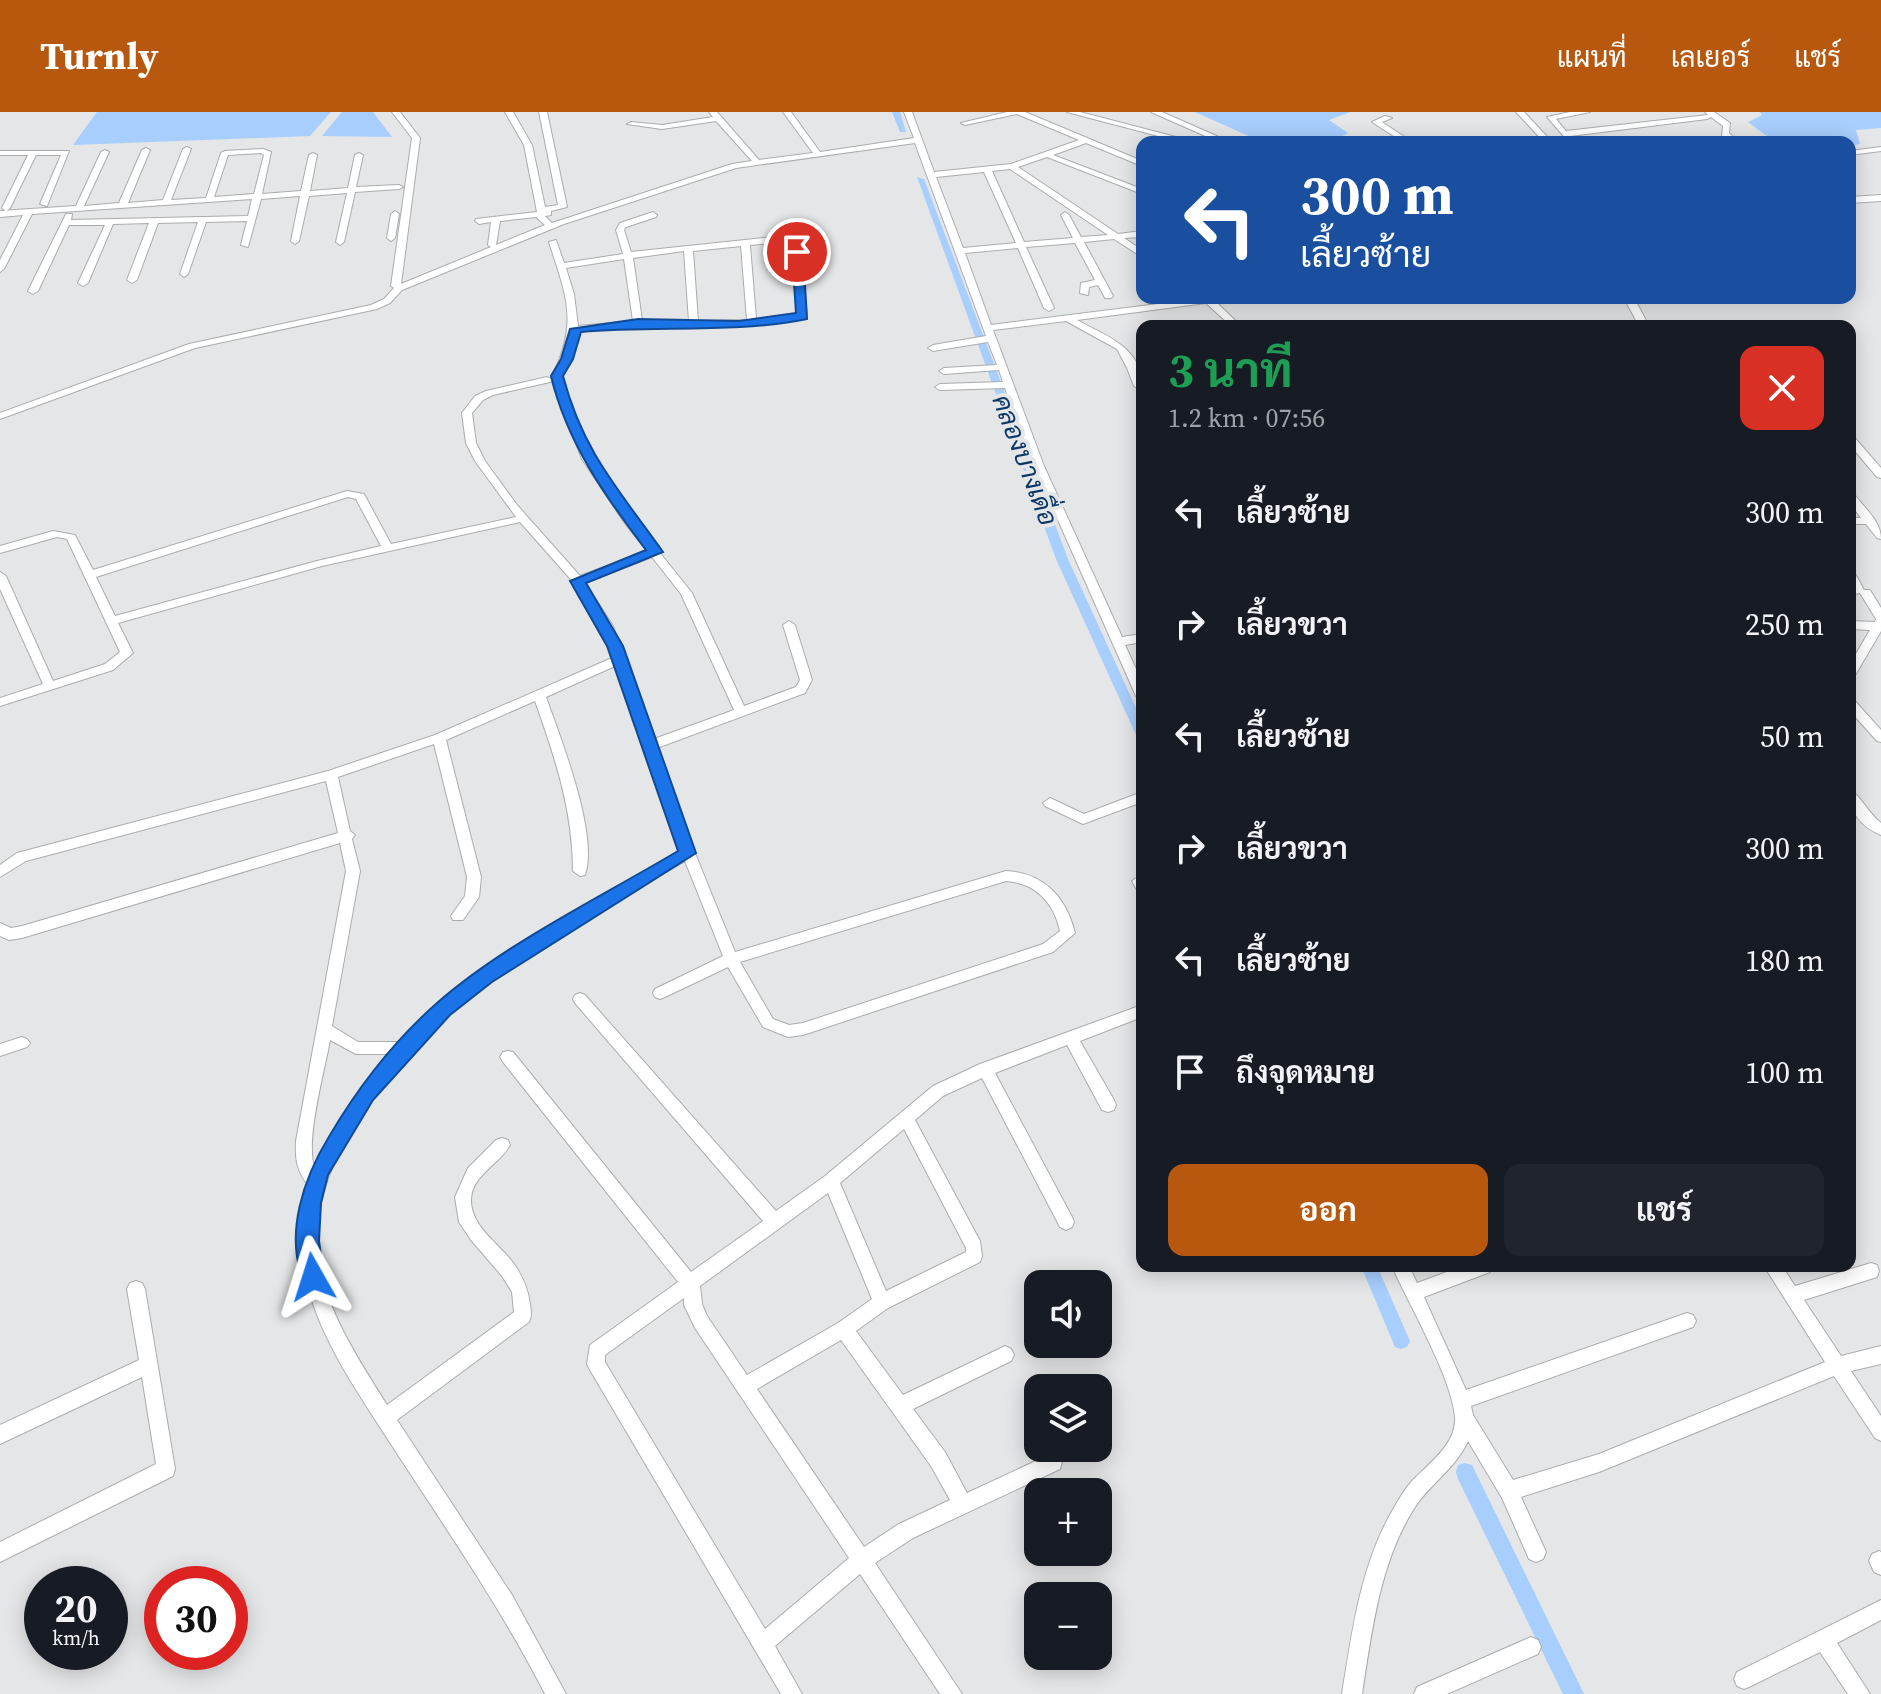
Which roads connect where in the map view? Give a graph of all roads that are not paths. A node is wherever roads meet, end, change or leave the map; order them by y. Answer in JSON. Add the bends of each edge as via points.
{"nodes":[{"id":1,"x":396,"y":112,"type":"edge"},
{"id":2,"x":509,"y":112,"type":"edge"},
{"id":3,"x":543,"y":112,"type":"edge"},
{"id":4,"x":787,"y":112,"type":"edge"},
{"id":5,"x":908,"y":112,"type":"edge"},
{"id":6,"x":1018,"y":112,"type":"edge"},
{"id":7,"x":1071,"y":112,"type":"edge"},
{"id":8,"x":1155,"y":112,"type":"edge"},
{"id":9,"x":1520,"y":112,"type":"edge"},
{"id":10,"x":1586,"y":112,"type":"edge"},
{"id":11,"x":1659,"y":112,"type":"edge"},
{"id":12,"x":1708,"y":114,"type":"edge"},
{"id":13,"x":715,"y":115,"type":"edge"},
{"id":14,"x":1388,"y":118,"type":"dead end"},
{"id":15,"x":1671,"y":121,"type":"junction"},
{"id":16,"x":965,"y":123,"type":"dead end"},
{"id":17,"x":631,"y":124,"type":"dead end"},
{"id":18,"x":1097,"y":132,"type":"dead end"},
{"id":19,"x":1417,"y":132,"type":"dead end"},
{"id":20,"x":1204,"y":133,"type":"junction"},
{"id":21,"x":1165,"y":136,"type":"edge"},
{"id":22,"x":1199,"y":136,"type":"edge"},
{"id":23,"x":1211,"y":136,"type":"edge"},
{"id":24,"x":1398,"y":136,"type":"joint"},
{"id":25,"x":1543,"y":136,"type":"edge"},
{"id":26,"x":1565,"y":136,"type":"edge"},
{"id":27,"x":1728,"y":136,"type":"edge"},
{"id":28,"x":919,"y":140,"type":"junction"},
{"id":29,"x":1083,"y":140,"type":"junction"},
{"id":30,"x":187,"y":149,"type":"dead end"},
{"id":31,"x":1881,"y":149,"type":"edge"},
{"id":32,"x":146,"y":150,"type":"dead end"},
{"id":33,"x":405,"y":150,"type":"dead end"},
{"id":34,"x":1870,"y":150,"type":"junction"},
{"id":35,"x":2,"y":151,"type":"edge"},
{"id":36,"x":105,"y":152,"type":"dead end"},
{"id":37,"x":1856,"y":152,"type":"edge"},
{"id":38,"x":33,"y":153,"type":"junction"},
{"id":39,"x":817,"y":153,"type":"junction"},
{"id":40,"x":313,"y":155,"type":"dead end"},
{"id":41,"x":359,"y":155,"type":"dead end"},
{"id":42,"x":1050,"y":156,"type":"junction"},
{"id":43,"x":1881,"y":159,"type":"edge"},
{"id":44,"x":756,"y":161,"type":"junction"},
{"id":45,"x":1136,"y":162,"type":"edge"},
{"id":46,"x":1012,"y":166,"type":"junction"},
{"id":47,"x":987,"y":169,"type":"junction"},
{"id":48,"x":930,"y":175,"type":"junction"},
{"id":49,"x":399,"y":187,"type":"junction"},
{"id":50,"x":351,"y":190,"type":"junction"},
{"id":51,"x":1136,"y":190,"type":"edge"},
{"id":52,"x":305,"y":193,"type":"junction"},
{"id":53,"x":257,"y":196,"type":"junction"},
{"id":54,"x":1881,"y":198,"type":"edge"},
{"id":55,"x":209,"y":200,"type":"junction"},
{"id":56,"x":1856,"y":200,"type":"edge"},
{"id":57,"x":166,"y":203,"type":"junction"},
{"id":58,"x":44,"y":204,"type":"dead end"},
{"id":59,"x":123,"y":205,"type":"junction"},
{"id":60,"x":76,"y":209,"type":"junction"},
{"id":61,"x":3,"y":211,"type":"edge"},
{"id":62,"x":541,"y":211,"type":"junction"},
{"id":63,"x":29,"y":212,"type":"junction"},
{"id":64,"x":653,"y":215,"type":"dead end"},
{"id":65,"x":1065,"y":215,"type":"dead end"},
{"id":66,"x":251,"y":218,"type":"junction"},
{"id":67,"x":496,"y":218,"type":"junction"},
{"id":68,"x":479,"y":221,"type":"dead end"},
{"id":69,"x":110,"y":222,"type":"junction"},
{"id":70,"x":154,"y":222,"type":"junction"},
{"id":71,"x":202,"y":222,"type":"junction"},
{"id":72,"x":561,"y":222,"type":"junction"},
{"id":73,"x":66,"y":223,"type":"junction"},
{"id":74,"x":551,"y":226,"type":"junction"},
{"id":75,"x":1136,"y":235,"type":"edge"},
{"id":76,"x":1120,"y":237,"type":"junction"},
{"id":77,"x":391,"y":238,"type":"dead end"},
{"id":78,"x":295,"y":241,"type":"dead end"},
{"id":79,"x":1079,"y":241,"type":"junction"},
{"id":80,"x":340,"y":242,"type":"dead end"},
{"id":81,"x":553,"y":242,"type":"dead end"},
{"id":82,"x":745,"y":243,"type":"junction"},
{"id":83,"x":245,"y":245,"type":"dead end"},
{"id":84,"x":492,"y":245,"type":"dead end"},
{"id":85,"x":1022,"y":245,"type":"junction"},
{"id":86,"x":688,"y":249,"type":"junction"},
{"id":87,"x":1136,"y":249,"type":"edge"},
{"id":88,"x":958,"y":251,"type":"junction"},
{"id":89,"x":628,"y":256,"type":"junction"},
{"id":90,"x":561,"y":266,"type":"junction"},
{"id":91,"x":0,"y":269,"type":"edge"},
{"id":92,"x":184,"y":274,"type":"dead end"},
{"id":93,"x":132,"y":280,"type":"dead end"},
{"id":94,"x":1100,"y":282,"type":"junction"},
{"id":95,"x":83,"y":283,"type":"dead end"},
{"id":96,"x":399,"y":288,"type":"junction"},
{"id":97,"x":33,"y":291,"type":"dead end"},
{"id":98,"x":1085,"y":293,"type":"dead end"},
{"id":99,"x":1108,"y":296,"type":"dead end"},
{"id":100,"x":1193,"y":304,"type":"edge"},
{"id":101,"x":1212,"y":304,"type":"edge"},
{"id":102,"x":1049,"y":308,"type":"dead end"},
{"id":103,"x":1074,"y":318,"type":"junction"},
{"id":104,"x":1230,"y":320,"type":"edge"},
{"id":105,"x":638,"y":323,"type":"junction"},
{"id":106,"x":752,"y":323,"type":"junction"},
{"id":107,"x":694,"y":324,"type":"junction"},
{"id":108,"x":576,"y":329,"type":"junction"},
{"id":109,"x":988,"y":342,"type":"junction"},
{"id":110,"x":933,"y":348,"type":"dead end"},
{"id":111,"x":956,"y":353,"type":"dead end"},
{"id":112,"x":996,"y":368,"type":"junction"},
{"id":113,"x":944,"y":371,"type":"dead end"},
{"id":114,"x":553,"y":379,"type":"junction"},
{"id":115,"x":1136,"y":379,"type":"edge"},
{"id":116,"x":1003,"y":385,"type":"junction"},
{"id":117,"x":940,"y":387,"type":"dead end"},
{"id":118,"x":0,"y":416,"type":"edge"},
{"id":119,"x":1856,"y":446,"type":"edge"},
{"id":120,"x":1881,"y":475,"type":"edge"},
{"id":121,"x":510,"y":503,"type":"junction"},
{"id":122,"x":1856,"y":503,"type":"edge"},
{"id":123,"x":524,"y":518,"type":"junction"},
{"id":124,"x":1856,"y":521,"type":"edge"},
{"id":125,"x":1871,"y":521,"type":"junction"},
{"id":126,"x":495,"y":522,"type":"junction"},
{"id":127,"x":1881,"y":536,"type":"edge"},
{"id":128,"x":387,"y":547,"type":"junction"},
{"id":129,"x":0,"y":550,"type":"edge"},
{"id":130,"x":655,"y":552,"type":"junction"},
{"id":131,"x":89,"y":575,"type":"junction"},
{"id":132,"x":0,"y":576,"type":"edge"},
{"id":133,"x":578,"y":581,"type":"junction"},
{"id":134,"x":1858,"y":591,"type":"edge"},
{"id":135,"x":1881,"y":602,"type":"edge"},
{"id":136,"x":112,"y":621,"type":"junction"},
{"id":137,"x":1880,"y":621,"type":"edge"},
{"id":138,"x":1856,"y":624,"type":"edge"},
{"id":139,"x":789,"y":625,"type":"dead end"},
{"id":140,"x":1136,"y":639,"type":"edge"},
{"id":141,"x":1118,"y":642,"type":"junction"},
{"id":142,"x":619,"y":660,"type":"junction"},
{"id":143,"x":1856,"y":663,"type":"edge"},
{"id":144,"x":1136,"y":682,"type":"edge"},
{"id":145,"x":50,"y":687,"type":"junction"},
{"id":146,"x":539,"y":695,"type":"junction"},
{"id":147,"x":0,"y":702,"type":"edge"},
{"id":148,"x":740,"y":710,"type":"junction"},
{"id":149,"x":1856,"y":710,"type":"edge"},
{"id":150,"x":439,"y":738,"type":"junction"},
{"id":151,"x":1881,"y":738,"type":"edge"},
{"id":152,"x":649,"y":746,"type":"junction"},
{"id":153,"x":331,"y":775,"type":"junction"},
{"id":154,"x":1136,"y":799,"type":"edge"},
{"id":155,"x":1050,"y":803,"type":"dead end"},
{"id":156,"x":1856,"y":804,"type":"edge"},
{"id":157,"x":1881,"y":830,"type":"edge"},
{"id":158,"x":348,"y":835,"type":"junction"},
{"id":159,"x":688,"y":853,"type":"junction"},
{"id":160,"x":580,"y":871,"type":"dead end"},
{"id":161,"x":0,"y":872,"type":"edge"},
{"id":162,"x":458,"y":916,"type":"dead end"},
{"id":163,"x":0,"y":929,"type":"edge"},
{"id":164,"x":731,"y":959,"type":"junction"},
{"id":165,"x":660,"y":993,"type":"dead end"},
{"id":166,"x":580,"y":999,"type":"dead end"},
{"id":167,"x":1136,"y":1013,"type":"edge"},
{"id":168,"x":326,"y":1030,"type":"junction"},
{"id":169,"x":1071,"y":1038,"type":"junction"},
{"id":170,"x":22,"y":1043,"type":"dead end"},
{"id":171,"x":406,"y":1048,"type":"junction"},
{"id":172,"x":0,"y":1050,"type":"edge"},
{"id":173,"x":508,"y":1057,"type":"dead end"},
{"id":174,"x":985,"y":1069,"type":"junction"},
{"id":175,"x":1108,"y":1105,"type":"dead end"},
{"id":176,"x":906,"y":1118,"type":"junction"},
{"id":177,"x":502,"y":1145,"type":"dead end"},
{"id":178,"x":831,"y":1181,"type":"junction"},
{"id":179,"x":316,"y":1182,"type":"junction"},
{"id":180,"x":774,"y":1221,"type":"junction"},
{"id":181,"x":1066,"y":1222,"type":"dead end"},
{"id":182,"x":1871,"y":1271,"type":"dead end"},
{"id":183,"x":1403,"y":1272,"type":"edge"},
{"id":184,"x":1468,"y":1272,"type":"edge"},
{"id":185,"x":1776,"y":1272,"type":"edge"},
{"id":186,"x":691,"y":1285,"type":"junction"},
{"id":187,"x":136,"y":1289,"type":"dead end"},
{"id":188,"x":1412,"y":1293,"type":"junction"},
{"id":189,"x":1792,"y":1295,"type":"junction"},
{"id":190,"x":882,"y":1302,"type":"junction"},
{"id":191,"x":1687,"y":1321,"type":"dead end"},
{"id":192,"x":844,"y":1329,"type":"junction"},
{"id":193,"x":1005,"y":1355,"type":"dead end"},
{"id":194,"x":1881,"y":1355,"type":"edge"},
{"id":195,"x":149,"y":1364,"type":"junction"},
{"id":196,"x":1837,"y":1366,"type":"junction"},
{"id":197,"x":744,"y":1386,"type":"junction"},
{"id":198,"x":900,"y":1406,"type":"junction"},
{"id":199,"x":1462,"y":1409,"type":"junction"},
{"id":200,"x":387,"y":1416,"type":"junction"},
{"id":201,"x":1881,"y":1432,"type":"edge"},
{"id":202,"x":0,"y":1435,"type":"edge"},
{"id":203,"x":1053,"y":1462,"type":"dead end"},
{"id":204,"x":1509,"y":1491,"type":"junction"},
{"id":205,"x":962,"y":1503,"type":"junction"},
{"id":206,"x":0,"y":1552,"type":"edge"},
{"id":207,"x":1536,"y":1552,"type":"dead end"},
{"id":208,"x":861,"y":1561,"type":"junction"},
{"id":209,"x":1881,"y":1610,"type":"edge"},
{"id":210,"x":1823,"y":1639,"type":"junction"},
{"id":211,"x":762,"y":1644,"type":"junction"},
{"id":212,"x":1531,"y":1647,"type":"dead end"},
{"id":213,"x":1744,"y":1679,"type":"dead end"},
{"id":214,"x":556,"y":1694,"type":"edge"},
{"id":215,"x":792,"y":1694,"type":"edge"},
{"id":216,"x":952,"y":1694,"type":"edge"},
{"id":217,"x":1353,"y":1694,"type":"edge"},
{"id":218,"x":1424,"y":1694,"type":"edge"},
{"id":219,"x":1860,"y":1694,"type":"edge"}],
"edges":[{"from":1,"to":96,"type":"street","via":[[416,138]]},
{"from":2,"to":62,"type":"street","via":[[528,145]]},
{"from":3,"to":62,"type":"street","via":[[563,207]]},
{"from":4,"to":39,"type":"street"},
{"from":5,"to":28,"type":"street"},
{"from":6,"to":16,"type":"street"},
{"from":6,"to":29,"type":"street"},
{"from":7,"to":21,"type":"street"},
{"from":8,"to":20,"type":"street"},
{"from":9,"to":25,"type":"street"},
{"from":10,"to":26,"type":"street","via":[[1551,117]]},
{"from":11,"to":15,"type":"street"},
{"from":12,"to":15,"type":"street"},
{"from":12,"to":27,"type":"street","via":[[1728,127]]},
{"from":13,"to":17,"type":"street","via":[[668,127]]},
{"from":13,"to":44,"type":"street"},
{"from":14,"to":24,"type":"street","via":[[1376,122]]},
{"from":15,"to":26,"type":"street"},
{"from":18,"to":29,"type":"street"},
{"from":19,"to":24,"type":"street"},
{"from":20,"to":22,"type":"street"},
{"from":20,"to":23,"type":"street"},
{"from":28,"to":39,"type":"street"},
{"from":28,"to":48,"type":"street"},
{"from":29,"to":42,"type":"street"},
{"from":29,"to":45,"type":"street"},
{"from":30,"to":57,"type":"street"},
{"from":31,"to":34,"type":"street"},
{"from":32,"to":59,"type":"street"},
{"from":33,"to":49,"type":"street"},
{"from":34,"to":37,"type":"street"},
{"from":34,"to":43,"type":"street"},
{"from":35,"to":38,"type":"street"},
{"from":36,"to":60,"type":"street"},
{"from":38,"to":58,"type":"street","via":[[66,153]]},
{"from":38,"to":61,"type":"street"},
{"from":39,"to":44,"type":"street"},
{"from":40,"to":52,"type":"street"},
{"from":41,"to":50,"type":"street"},
{"from":42,"to":46,"type":"street"},
{"from":42,"to":51,"type":"street"},
{"from":44,"to":72,"type":"street"},
{"from":46,"to":47,"type":"street"},
{"from":46,"to":76,"type":"street"},
{"from":47,"to":48,"type":"street"},
{"from":47,"to":85,"type":"street"},
{"from":48,"to":88,"type":"street"},
{"from":49,"to":50,"type":"street"},
{"from":49,"to":77,"type":"street"},
{"from":50,"to":52,"type":"street"},
{"from":50,"to":80,"type":"street"},
{"from":52,"to":53,"type":"street"},
{"from":52,"to":78,"type":"street"},
{"from":53,"to":55,"type":"street"},
{"from":53,"to":55,"type":"street","via":[[268,154],[226,149]]},
{"from":53,"to":66,"type":"street"},
{"from":54,"to":56,"type":"street"},
{"from":55,"to":57,"type":"street"},
{"from":57,"to":59,"type":"street"},
{"from":59,"to":60,"type":"street"},
{"from":60,"to":63,"type":"street"},
{"from":60,"to":73,"type":"street"},
{"from":61,"to":63,"type":"street"},
{"from":62,"to":67,"type":"street"},
{"from":62,"to":72,"type":"street"},
{"from":62,"to":74,"type":"street","via":[[540,218]]},
{"from":63,"to":91,"type":"street"},
{"from":64,"to":89,"type":"street","via":[[620,228]]},
{"from":65,"to":79,"type":"street"},
{"from":66,"to":71,"type":"street"},
{"from":66,"to":83,"type":"street"},
{"from":67,"to":68,"type":"street"},
{"from":67,"to":84,"type":"street"},
{"from":69,"to":70,"type":"street"},
{"from":69,"to":73,"type":"street"},
{"from":69,"to":95,"type":"street"},
{"from":70,"to":71,"type":"street"},
{"from":70,"to":93,"type":"street"},
{"from":71,"to":92,"type":"street"},
{"from":72,"to":74,"type":"street"},
{"from":73,"to":97,"type":"street"},
{"from":74,"to":96,"type":"street"},
{"from":75,"to":76,"type":"street"},
{"from":76,"to":79,"type":"street"},
{"from":76,"to":87,"type":"street"},
{"from":79,"to":85,"type":"street"},
{"from":79,"to":94,"type":"street"},
{"from":81,"to":90,"type":"street"},
{"from":82,"to":86,"type":"street"},
{"from":82,"to":106,"type":"street"},
{"from":82,"to":106,"type":"street","via":[[796,241],[804,311],[797,318]]},
{"from":85,"to":88,"type":"street"},
{"from":85,"to":102,"type":"street"},
{"from":86,"to":89,"type":"street"},
{"from":86,"to":107,"type":"street"},
{"from":88,"to":109,"type":"street"},
{"from":89,"to":90,"type":"street"},
{"from":89,"to":105,"type":"street"},
{"from":90,"to":108,"type":"street"},
{"from":94,"to":98,"type":"street","via":[[1086,284]]},
{"from":94,"to":99,"type":"street"},
{"from":96,"to":118,"type":"street","via":[[374,307],[192,346]]},
{"from":100,"to":103,"type":"street"},
{"from":101,"to":104,"type":"street"},
{"from":103,"to":109,"type":"street"},
{"from":103,"to":115,"type":"street","via":[[1116,340]]},
{"from":105,"to":107,"type":"street"},
{"from":105,"to":108,"type":"street"},
{"from":106,"to":107,"type":"street"},
{"from":108,"to":114,"type":"street","via":[[567,359]]},
{"from":109,"to":110,"type":"street"},
{"from":109,"to":111,"type":"street"},
{"from":109,"to":112,"type":"street"},
{"from":112,"to":113,"type":"street"},
{"from":112,"to":116,"type":"street"},
{"from":114,"to":121,"type":"street","via":[[490,393],[467,413],[471,443]]},
{"from":114,"to":130,"type":"street","via":[[587,459]]},
{"from":116,"to":117,"type":"street"},
{"from":116,"to":141,"type":"street"},
{"from":119,"to":120,"type":"street"},
{"from":121,"to":123,"type":"street"},
{"from":121,"to":126,"type":"street"},
{"from":122,"to":125,"type":"street"},
{"from":123,"to":126,"type":"street"},
{"from":123,"to":133,"type":"street"},
{"from":124,"to":125,"type":"street"},
{"from":125,"to":127,"type":"street"},
{"from":126,"to":128,"type":"street"},
{"from":128,"to":131,"type":"street","via":[[360,496],[347,494]]},
{"from":128,"to":136,"type":"street"},
{"from":129,"to":131,"type":"street","via":[[63,533],[71,537]]},
{"from":130,"to":133,"type":"street"},
{"from":130,"to":148,"type":"street","via":[[703,625]]},
{"from":131,"to":136,"type":"street"},
{"from":132,"to":145,"type":"street"},
{"from":133,"to":142,"type":"street","via":[[607,626]]},
{"from":134,"to":135,"type":"street"},
{"from":134,"to":137,"type":"street"},
{"from":136,"to":145,"type":"street","via":[[126,656]]},
{"from":137,"to":138,"type":"street"},
{"from":137,"to":143,"type":"street"},
{"from":139,"to":148,"type":"street","via":[[806,685],[795,694]]},
{"from":140,"to":141,"type":"street"},
{"from":141,"to":144,"type":"street"},
{"from":142,"to":146,"type":"street"},
{"from":142,"to":152,"type":"street"},
{"from":145,"to":147,"type":"street"},
{"from":146,"to":150,"type":"street"},
{"from":146,"to":160,"type":"street","via":[[576,808]]},
{"from":148,"to":152,"type":"street"},
{"from":149,"to":151,"type":"street"},
{"from":150,"to":153,"type":"street"},
{"from":150,"to":162,"type":"street","via":[[474,877],[472,897]]},
{"from":152,"to":159,"type":"street"},
{"from":153,"to":158,"type":"street"},
{"from":153,"to":161,"type":"street","via":[[22,857]]},
{"from":154,"to":155,"type":"street","via":[[1083,819]]},
{"from":156,"to":157,"type":"street"},
{"from":158,"to":163,"type":"street","via":[[22,932]]},
{"from":158,"to":168,"type":"street","via":[[353,871]]},
{"from":159,"to":164,"type":"street"},
{"from":159,"to":171,"type":"street","via":[[485,976]]},
{"from":164,"to":164,"type":"street","via":[[1006,876],[1035,880],[1066,919],[1068,933],[1048,948],[788,1031],[768,1023]]},
{"from":164,"to":165,"type":"street"},
{"from":166,"to":180,"type":"street"},
{"from":167,"to":169,"type":"street"},
{"from":168,"to":171,"type":"street","via":[[356,1048]]},
{"from":168,"to":179,"type":"street","via":[[304,1141],[303,1159]]},
{"from":169,"to":174,"type":"street"},
{"from":169,"to":175,"type":"street"},
{"from":170,"to":172,"type":"street"},
{"from":171,"to":179,"type":"street","via":[[366,1093],[331,1146]]},
{"from":173,"to":186,"type":"street"},
{"from":174,"to":176,"type":"street","via":[[938,1091]]},
{"from":174,"to":181,"type":"street"},
{"from":176,"to":178,"type":"street"},
{"from":176,"to":190,"type":"street","via":[[974,1256]]},
{"from":177,"to":200,"type":"street","via":[[476,1170],[460,1199],[479,1237],[518,1285],[523,1316]]},
{"from":178,"to":180,"type":"street"},
{"from":178,"to":190,"type":"street"},
{"from":179,"to":200,"type":"street","via":[[310,1203],[313,1277],[334,1332]]},
{"from":180,"to":186,"type":"street"},
{"from":182,"to":189,"type":"street"},
{"from":183,"to":188,"type":"street"},
{"from":184,"to":188,"type":"street"},
{"from":185,"to":189,"type":"street"},
{"from":186,"to":197,"type":"street","via":[[701,1322]]},
{"from":186,"to":211,"type":"street","via":[[602,1344],[594,1357]]},
{"from":187,"to":195,"type":"street"},
{"from":188,"to":199,"type":"street"},
{"from":189,"to":196,"type":"street"},
{"from":190,"to":192,"type":"street"},
{"from":191,"to":199,"type":"street"},
{"from":192,"to":197,"type":"street"},
{"from":192,"to":198,"type":"street"},
{"from":193,"to":198,"type":"street"},
{"from":194,"to":196,"type":"street"},
{"from":195,"to":202,"type":"street"},
{"from":195,"to":206,"type":"street","via":[[166,1469]]},
{"from":196,"to":201,"type":"street"},
{"from":196,"to":204,"type":"street","via":[[1599,1463]]},
{"from":197,"to":208,"type":"street"},
{"from":198,"to":205,"type":"street"},
{"from":199,"to":204,"type":"street"},
{"from":199,"to":217,"type":"street","via":[[1450,1453],[1411,1498],[1385,1547],[1362,1629]]},
{"from":200,"to":214,"type":"street"},
{"from":203,"to":205,"type":"street"},
{"from":204,"to":207,"type":"street"},
{"from":205,"to":208,"type":"street"},
{"from":208,"to":211,"type":"street"},
{"from":208,"to":216,"type":"street"},
{"from":209,"to":210,"type":"street"},
{"from":210,"to":213,"type":"street"},
{"from":210,"to":219,"type":"street"},
{"from":211,"to":215,"type":"street"},
{"from":212,"to":218,"type":"street"}]}
